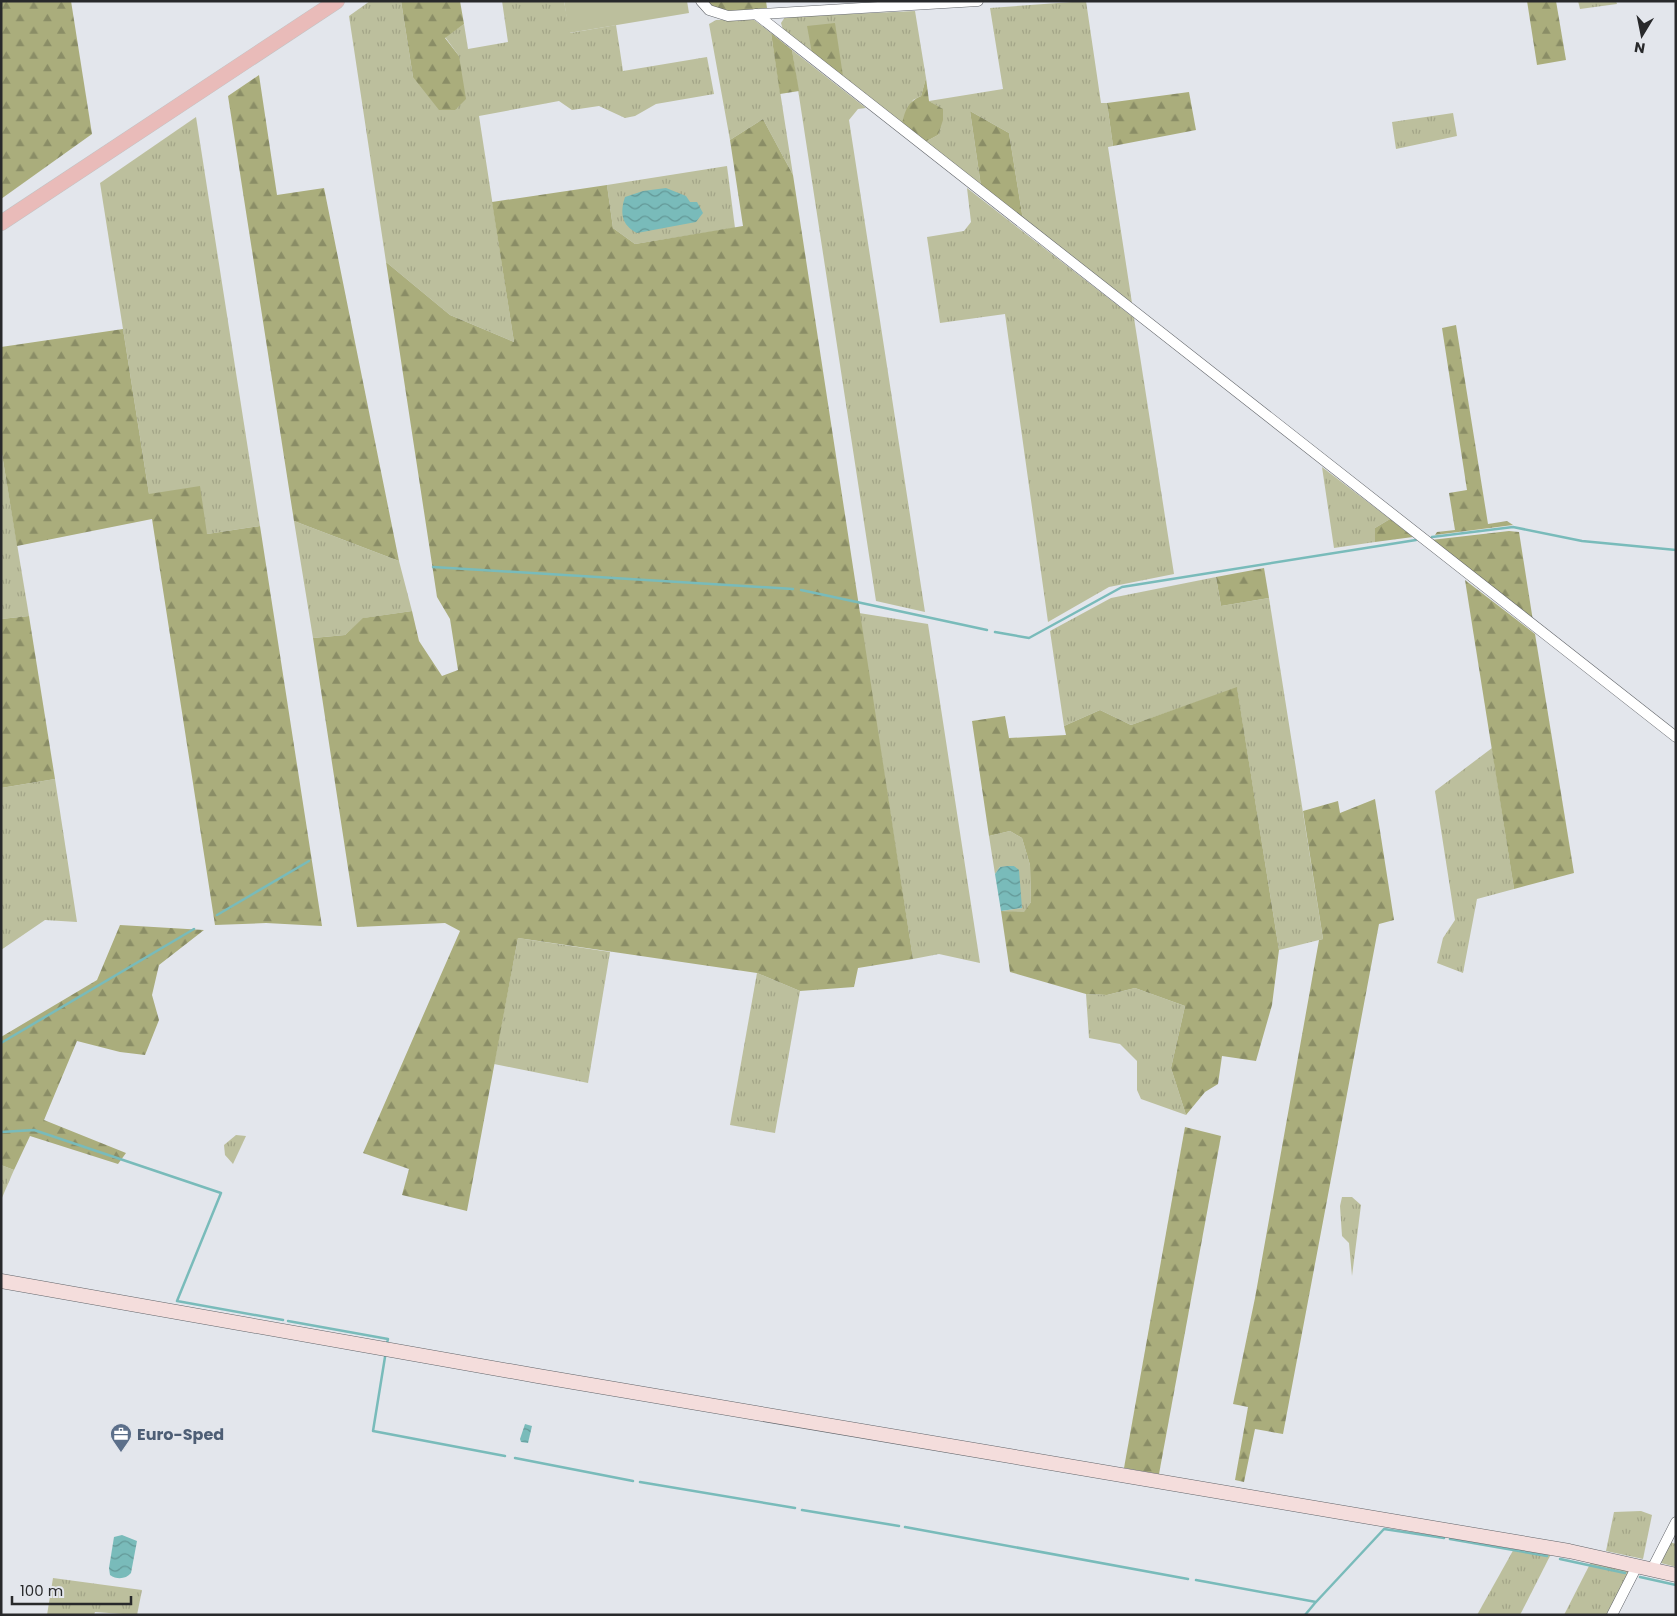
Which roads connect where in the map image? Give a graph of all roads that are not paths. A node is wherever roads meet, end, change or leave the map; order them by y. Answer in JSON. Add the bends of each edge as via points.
{"nodes":[{"id":1,"x":337,"y":1,"type":"edge"},
{"id":2,"x":701,"y":1,"type":"edge"},
{"id":3,"x":978,"y":1,"type":"edge"},
{"id":4,"x":756,"y":14,"type":"junction"},
{"id":5,"x":1,"y":223,"type":"edge"},
{"id":6,"x":1676,"y":737,"type":"edge"},
{"id":7,"x":1,"y":1281,"type":"edge"},
{"id":8,"x":1676,"y":1522,"type":"edge"},
{"id":9,"x":1637,"y":1566,"type":"junction"},
{"id":10,"x":1652,"y":1569,"type":"junction"},
{"id":11,"x":1676,"y":1575,"type":"edge"},
{"id":12,"x":1612,"y":1615,"type":"edge"}],
"edges":[{"from":1,"to":5,"type":"main road"},
{"from":2,"to":4,"type":"street","via":[[720,15]]},
{"from":3,"to":4,"type":"street"},
{"from":4,"to":6,"type":"street"},
{"from":7,"to":9,"type":"street","via":[[1569,1551]]},
{"from":8,"to":10,"type":"street"},
{"from":9,"to":10,"type":"street"},
{"from":9,"to":12,"type":"street"},
{"from":10,"to":11,"type":"street"}]}
